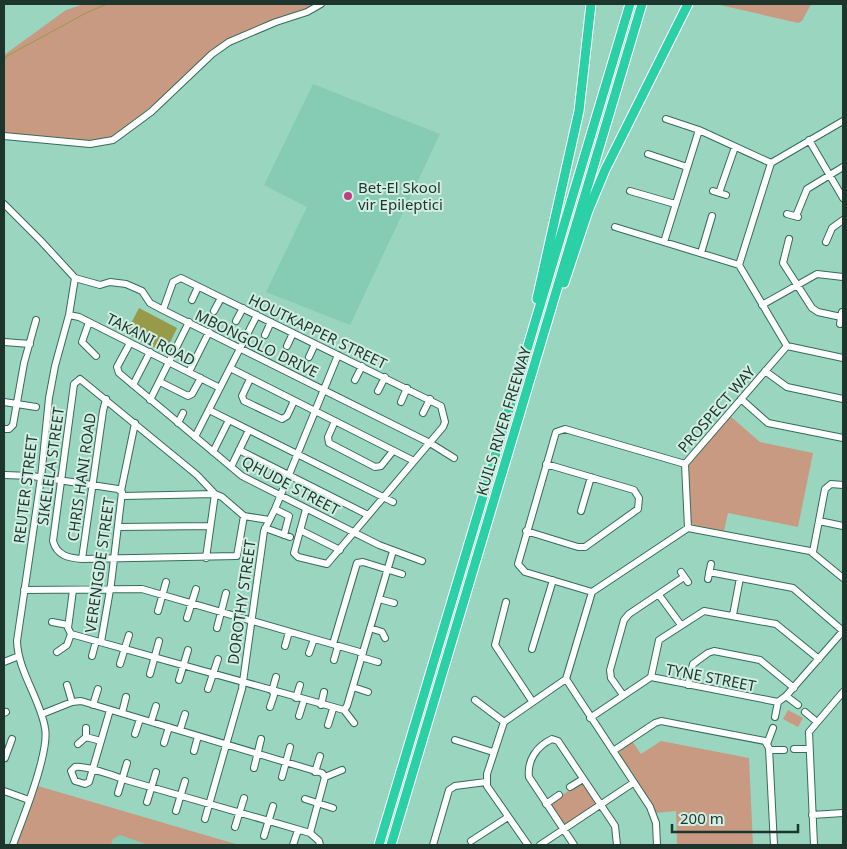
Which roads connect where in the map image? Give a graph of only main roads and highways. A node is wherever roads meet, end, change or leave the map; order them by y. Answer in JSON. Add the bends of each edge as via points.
{"nodes":[{"id":1,"x":591,"y":4,"type":"edge"},
{"id":2,"x":630,"y":4,"type":"edge"},
{"id":3,"x":642,"y":4,"type":"edge"},
{"id":4,"x":688,"y":4,"type":"edge"},
{"id":5,"x":531,"y":337,"type":"junction"},
{"id":6,"x":541,"y":341,"type":"junction"},
{"id":7,"x":379,"y":845,"type":"edge"},
{"id":8,"x":390,"y":845,"type":"edge"}],
"edges":[{"from":1,"to":5,"type":"highway","via":[[578,111]]},
{"from":2,"to":5,"type":"highway","name":"KUILS RIVER FREEWAY"},
{"from":3,"to":6,"type":"highway","name":"KUILS RIVER FREEWAY"},
{"from":4,"to":6,"type":"highway","via":[[605,170]]},
{"from":5,"to":7,"type":"highway","name":"KUILS RIVER FREEWAY"},
{"from":6,"to":8,"type":"highway","name":"KUILS RIVER FREEWAY"}]}
